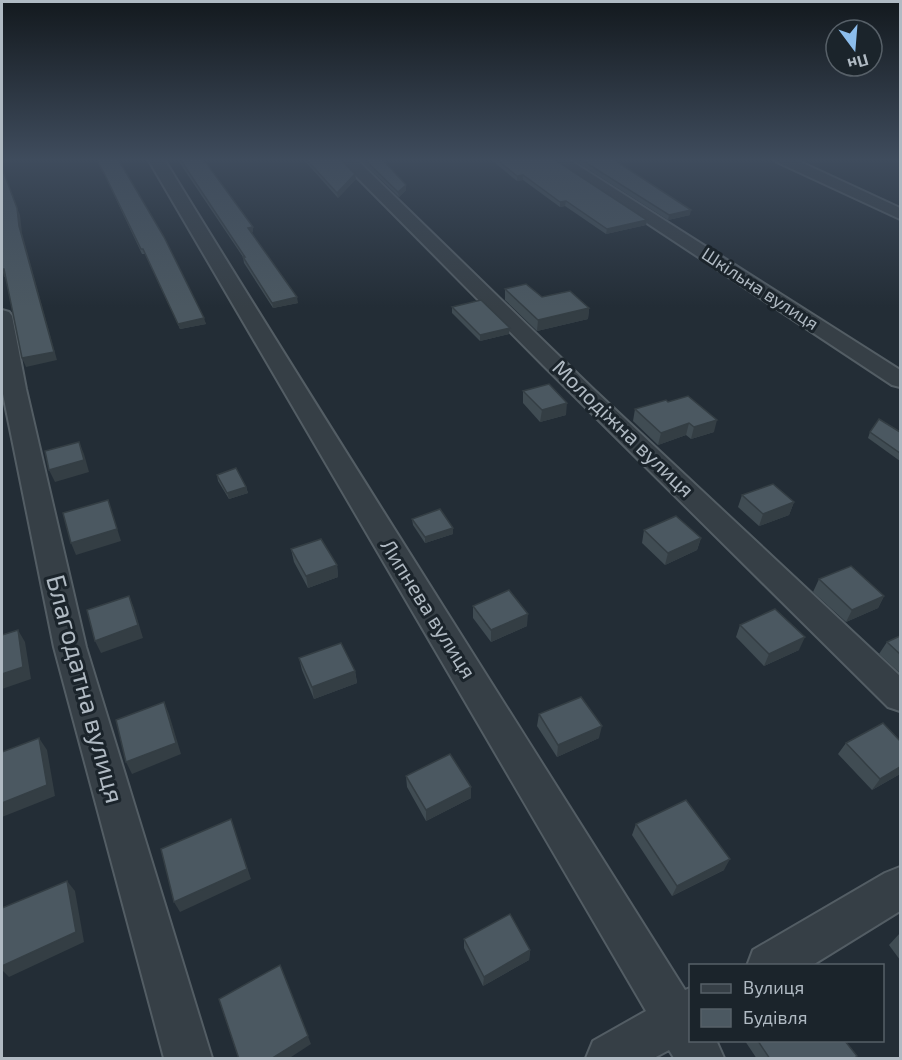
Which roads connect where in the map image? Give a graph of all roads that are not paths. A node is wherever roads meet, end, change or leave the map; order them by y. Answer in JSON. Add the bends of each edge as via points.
{"nodes":[{"id":1,"x":186,"y":208,"type":"edge"},
{"id":2,"x":397,"y":208,"type":"edge"},
{"id":3,"x":635,"y":208,"type":"edge"},
{"id":4,"x":2,"y":316,"type":"edge"},
{"id":5,"x":900,"y":380,"type":"edge"},
{"id":6,"x":900,"y":697,"type":"edge"},
{"id":7,"x":900,"y":888,"type":"edge"},
{"id":8,"x":772,"y":964,"type":"edge"},
{"id":9,"x":684,"y":1016,"type":"edge"},
{"id":10,"x":694,"y":1042,"type":"edge"},
{"id":11,"x":188,"y":1059,"type":"edge"},
{"id":12,"x":610,"y":1059,"type":"edge"},
{"id":13,"x":700,"y":1059,"type":"edge"}],
"edges":[{"from":1,"to":9,"type":"street","name":"Липнева вулиця","via":[[331,452]]},
{"from":2,"to":6,"type":"street","name":"Молодіжна вулиця"},
{"from":3,"to":5,"type":"street","name":"Шкільна вулиця"},
{"from":4,"to":11,"type":"street","name":"Благодатна вулиця","via":[[70,647]]},
{"from":7,"to":8,"type":"street"},
{"from":9,"to":12,"type":"street"},
{"from":10,"to":13,"type":"street","name":"Липнева вулиця"}]}
